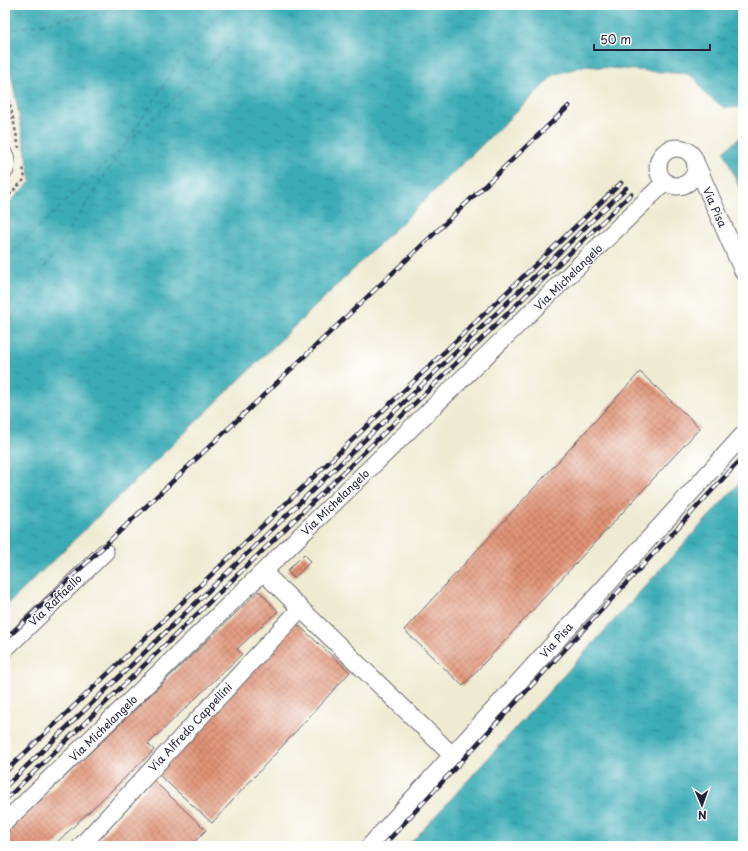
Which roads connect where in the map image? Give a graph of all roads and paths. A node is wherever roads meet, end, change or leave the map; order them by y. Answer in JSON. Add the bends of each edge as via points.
{"nodes":[{"id":1,"x":5,"y":156,"type":"edge"},
{"id":2,"x":697,"y":166,"type":"junction"},
{"id":3,"x":5,"y":170,"type":"edge"},
{"id":4,"x":665,"y":182,"type":"junction"},
{"id":5,"x":743,"y":271,"type":"edge"},
{"id":6,"x":743,"y":434,"type":"edge"},
{"id":7,"x":105,"y":552,"type":"dead end"},
{"id":8,"x":263,"y":572,"type":"junction"},
{"id":9,"x":300,"y":609,"type":"junction"},
{"id":10,"x":5,"y":649,"type":"edge"},
{"id":11,"x":452,"y":755,"type":"junction"},
{"id":12,"x":5,"y":822,"type":"edge"},
{"id":13,"x":80,"y":846,"type":"edge"},
{"id":14,"x":370,"y":846,"type":"edge"}],
"edges":[{"from":1,"to":3,"type":"lane"},
{"from":2,"to":4,"type":"lane","via":[[693,178],[687,184],[676,186]]},
{"from":2,"to":4,"type":"lane","via":[[692,155],[684,149],[666,151],[658,166],[658,172]]},
{"from":2,"to":5,"type":"lane","name":"Via Pisa"},
{"from":4,"to":8,"type":"lane","name":"Via Michelangelo"},
{"from":6,"to":11,"type":"lane","name":"Via Pisa"},
{"from":7,"to":10,"type":"lane","name":"Via Raffaello"},
{"from":8,"to":9,"type":"lane"},
{"from":8,"to":12,"type":"lane","name":"Via Michelangelo"},
{"from":9,"to":11,"type":"lane"},
{"from":9,"to":13,"type":"lane","name":"Via Alfredo Cappellini"},
{"from":11,"to":14,"type":"lane","name":"Via Pisa"}]}
